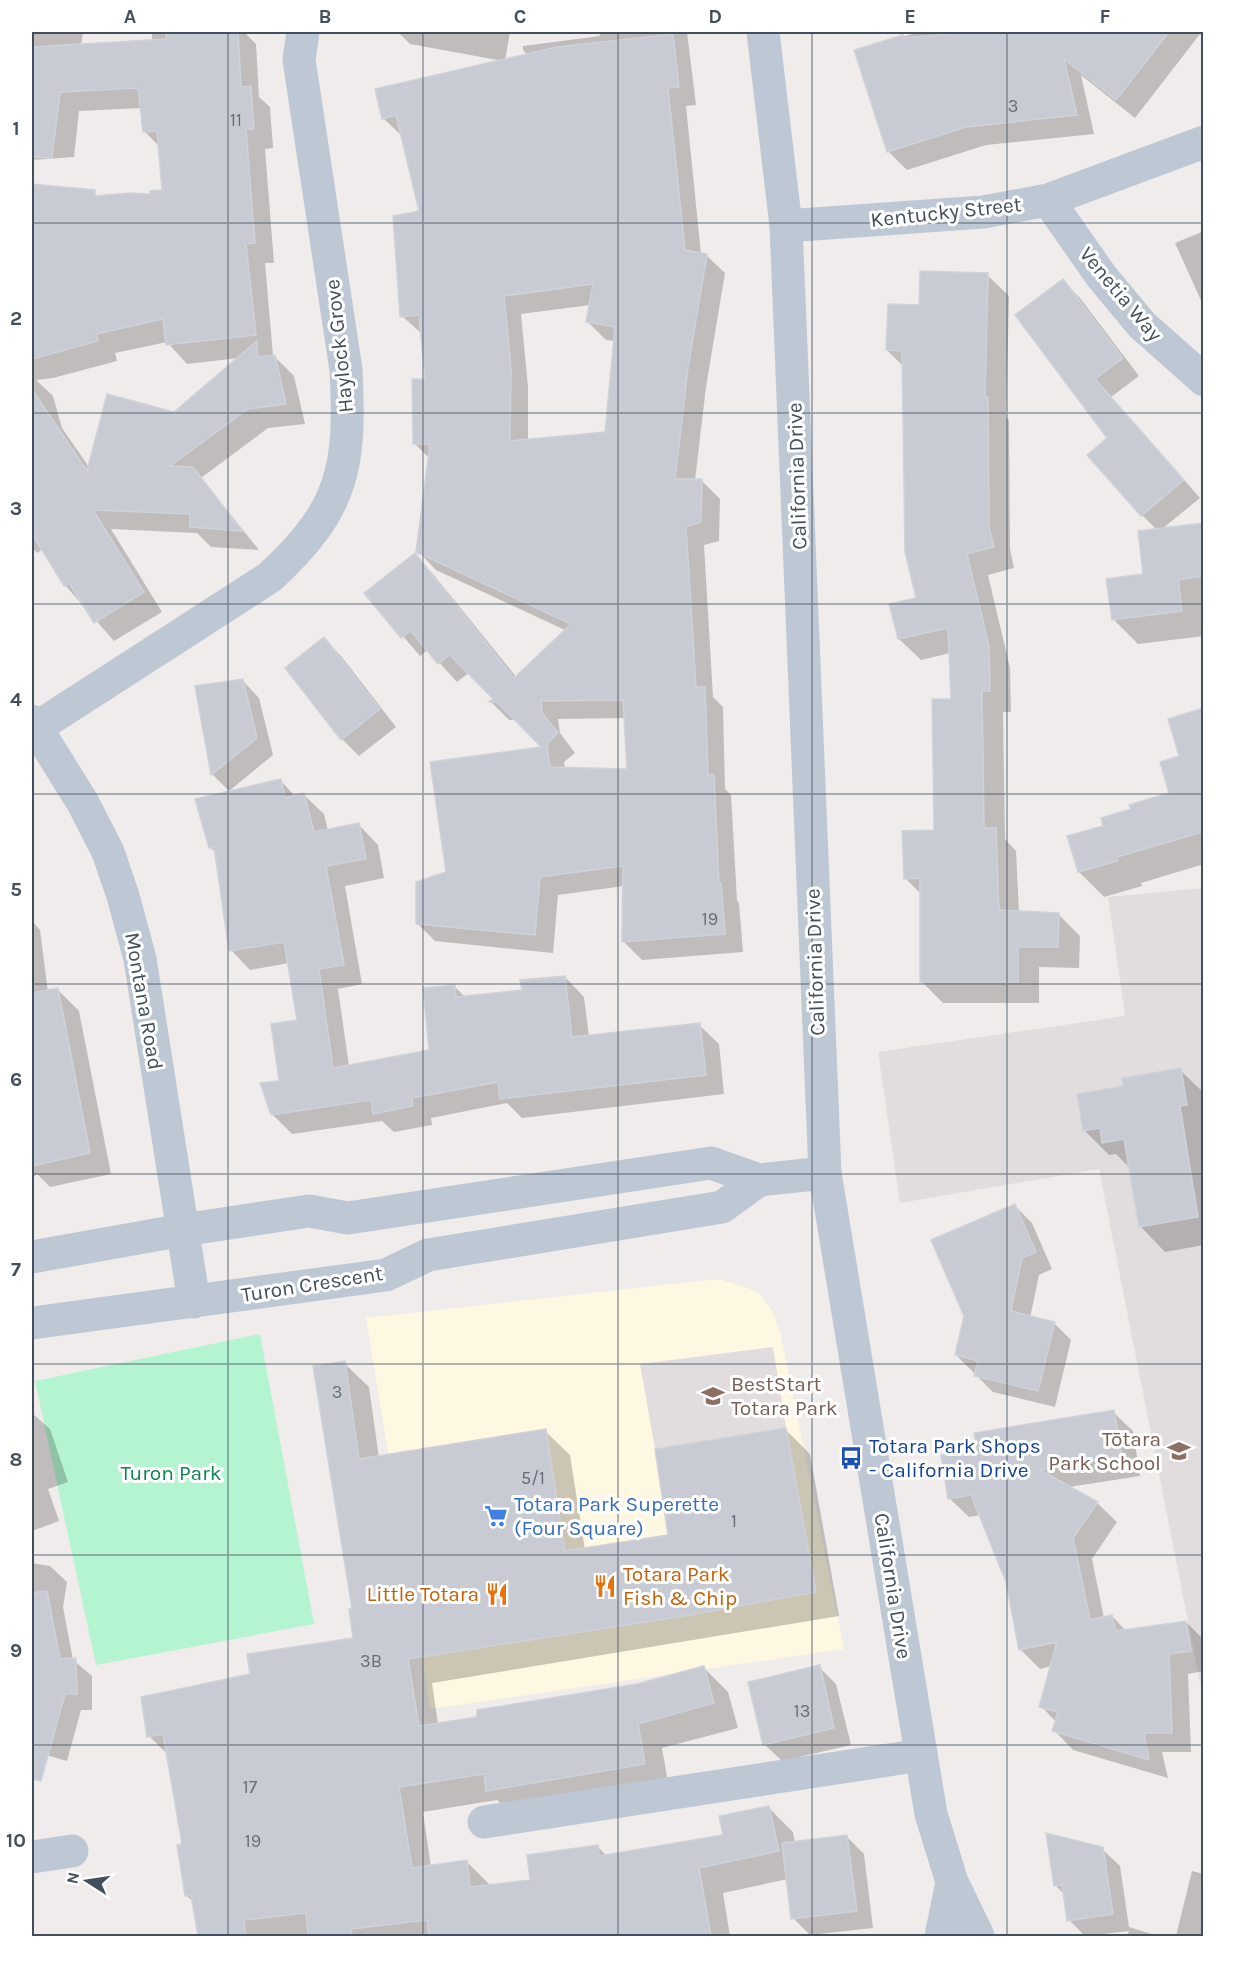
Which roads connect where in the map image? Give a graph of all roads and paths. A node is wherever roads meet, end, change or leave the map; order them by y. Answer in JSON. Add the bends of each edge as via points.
{"nodes":[{"id":1,"x":303,"y":32,"type":"edge"},
{"id":2,"x":763,"y":32,"type":"edge"},
{"id":3,"x":1203,"y":142,"type":"edge"},
{"id":4,"x":1048,"y":200,"type":"junction"},
{"id":5,"x":786,"y":226,"type":"junction"},
{"id":6,"x":1203,"y":380,"type":"edge"},
{"id":7,"x":34,"y":724,"type":"edge"},
{"id":8,"x":825,"y":1173,"type":"junction"},
{"id":9,"x":759,"y":1180,"type":"junction"},
{"id":10,"x":183,"y":1230,"type":"junction"},
{"id":11,"x":32,"y":1257,"type":"edge"},
{"id":12,"x":194,"y":1302,"type":"junction"},
{"id":13,"x":32,"y":1323,"type":"edge"},
{"id":14,"x":921,"y":1755,"type":"junction"},
{"id":15,"x":484,"y":1822,"type":"dead end"},
{"id":16,"x":72,"y":1851,"type":"dead end"},
{"id":17,"x":32,"y":1857,"type":"edge"},
{"id":18,"x":952,"y":1882,"type":"junction"},
{"id":19,"x":941,"y":1936,"type":"edge"},
{"id":20,"x":978,"y":1936,"type":"edge"}],
"edges":[{"from":1,"to":7,"type":"street","name":"Haylock Grove","via":[[299,60],[346,370],[347,434],[338,488],[320,524],[270,577]]},
{"from":2,"to":5,"type":"street","name":"California Drive"},
{"from":3,"to":4,"type":"street","name":"Kentucky Street"},
{"from":4,"to":5,"type":"street","name":"Kentucky Street","via":[[983,212]]},
{"from":4,"to":6,"type":"street","name":"Venetia Way","via":[[1102,277],[1142,325]]},
{"from":5,"to":8,"type":"street","name":"California Drive"},
{"from":7,"to":10,"type":"street","name":"Montana Road","via":[[93,822],[123,896],[140,959]]},
{"from":8,"to":9,"type":"street"},
{"from":8,"to":14,"type":"street","name":"California Drive"},
{"from":9,"to":10,"type":"street","via":[[711,1163],[348,1218],[309,1211]]},
{"from":9,"to":12,"type":"street","name":"Turon Crescent","via":[[722,1207],[428,1255],[386,1275]]},
{"from":10,"to":11,"type":"street"},
{"from":10,"to":12,"type":"street","name":"Montana Road"},
{"from":12,"to":13,"type":"street","name":"Turon Crescent"},
{"from":14,"to":15,"type":"street"},
{"from":14,"to":18,"type":"street","name":"California Drive","via":[[931,1814]]},
{"from":16,"to":17,"type":"street"},
{"from":18,"to":19,"type":"street","name":"California Drive"},
{"from":18,"to":20,"type":"street","name":"California Drive"}]}
